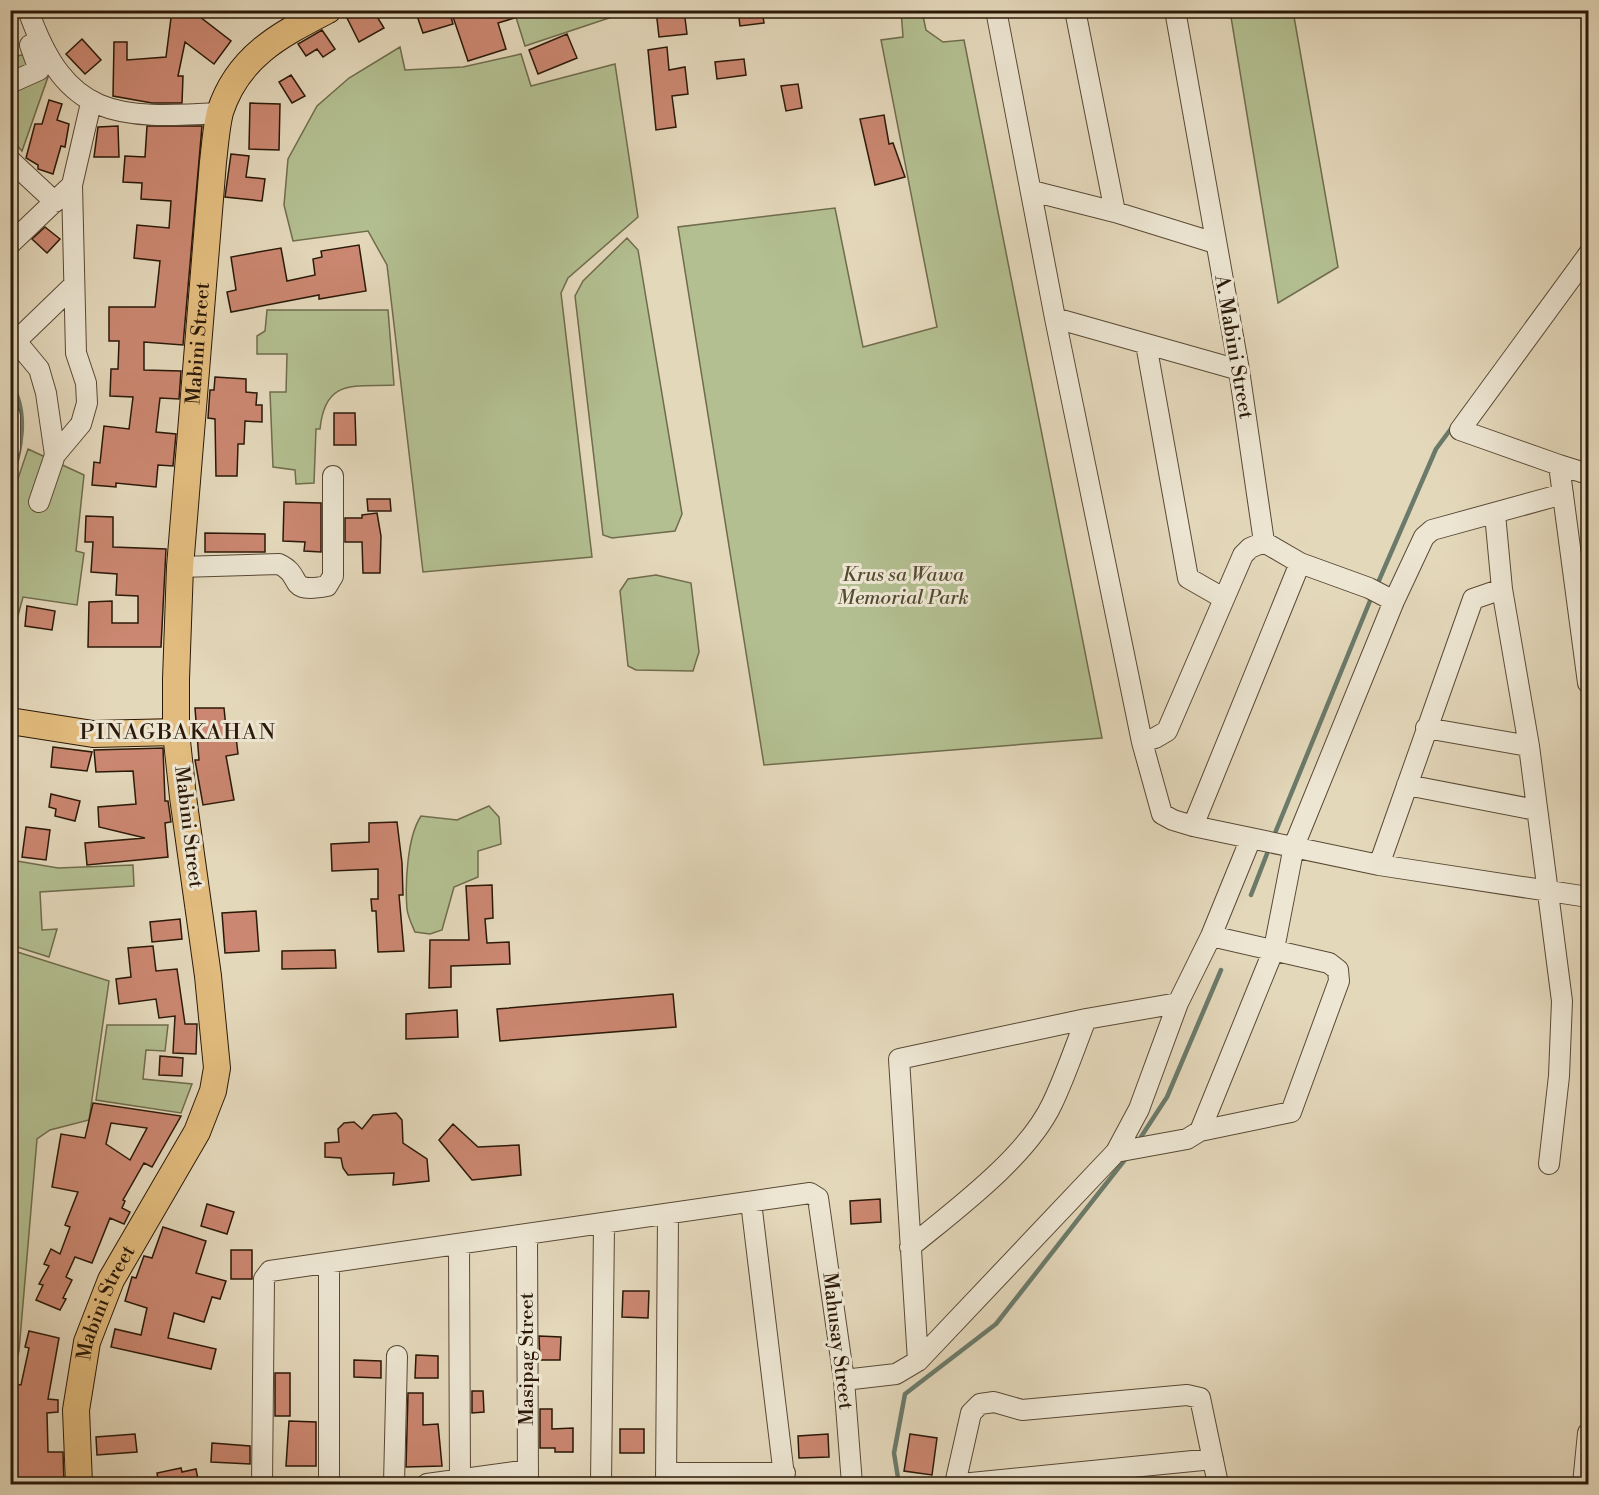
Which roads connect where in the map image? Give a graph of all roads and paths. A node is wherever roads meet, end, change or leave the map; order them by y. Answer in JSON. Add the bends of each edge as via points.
{"nodes":[{"id":1,"x":28,"y":10,"type":"edge"},
{"id":2,"x":328,"y":10,"type":"edge"},
{"id":3,"x":996,"y":10,"type":"edge"},
{"id":4,"x":1075,"y":10,"type":"edge"},
{"id":5,"x":1175,"y":10,"type":"edge"},
{"id":6,"x":38,"y":41,"type":"junction"},
{"id":7,"x":10,"y":83,"type":"edge"},
{"id":8,"x":91,"y":103,"type":"junction"},
{"id":9,"x":220,"y":113,"type":"junction"},
{"id":10,"x":10,"y":160,"type":"edge"},
{"id":11,"x":72,"y":185,"type":"junction"},
{"id":12,"x":1032,"y":191,"type":"junction"},
{"id":13,"x":55,"y":202,"type":"junction"},
{"id":14,"x":1115,"y":212,"type":"junction"},
{"id":15,"x":1215,"y":243,"type":"junction"},
{"id":16,"x":10,"y":244,"type":"edge"},
{"id":17,"x":1588,"y":255,"type":"edge"},
{"id":18,"x":74,"y":285,"type":"junction"},
{"id":19,"x":1055,"y":318,"type":"junction"},
{"id":20,"x":14,"y":338,"type":"edge"},
{"id":21,"x":1146,"y":344,"type":"junction"},
{"id":22,"x":1239,"y":370,"type":"junction"},
{"id":23,"x":10,"y":414,"type":"edge"},
{"id":24,"x":10,"y":449,"type":"edge"},
{"id":25,"x":55,"y":455,"type":"junction"},
{"id":26,"x":1559,"y":465,"type":"junction"},
{"id":27,"x":1588,"y":474,"type":"edge"},
{"id":28,"x":333,"y":476,"type":"dead end"},
{"id":29,"x":1563,"y":494,"type":"junction"},
{"id":30,"x":39,"y":502,"type":"dead end"},
{"id":31,"x":1495,"y":514,"type":"junction"},
{"id":32,"x":1264,"y":542,"type":"junction"},
{"id":33,"x":1300,"y":563,"type":"junction"},
{"id":34,"x":180,"y":567,"type":"junction"},
{"id":35,"x":1502,"y":589,"type":"junction"},
{"id":36,"x":1382,"y":594,"type":"junction"},
{"id":37,"x":1222,"y":598,"type":"junction"},
{"id":38,"x":1588,"y":683,"type":"edge"},
{"id":39,"x":10,"y":721,"type":"edge"},
{"id":40,"x":1426,"y":728,"type":"junction"},
{"id":41,"x":176,"y":732,"type":"junction"},
{"id":42,"x":1142,"y":742,"type":"junction"},
{"id":43,"x":1529,"y":746,"type":"junction"},
{"id":44,"x":1407,"y":785,"type":"junction"},
{"id":45,"x":1536,"y":810,"type":"junction"},
{"id":46,"x":1193,"y":826,"type":"junction"},
{"id":47,"x":1271,"y":842,"type":"junction"},
{"id":48,"x":1379,"y":864,"type":"junction"},
{"id":49,"x":1548,"y":892,"type":"junction"},
{"id":50,"x":1588,"y":897,"type":"edge"},
{"id":51,"x":1211,"y":936,"type":"junction"},
{"id":52,"x":1274,"y":949,"type":"junction"},
{"id":53,"x":1179,"y":1003,"type":"junction"},
{"id":54,"x":1086,"y":1019,"type":"junction"},
{"id":55,"x":1200,"y":1131,"type":"junction"},
{"id":56,"x":1119,"y":1151,"type":"junction"},
{"id":57,"x":1549,"y":1164,"type":"dead end"},
{"id":58,"x":751,"y":1202,"type":"junction"},
{"id":59,"x":668,"y":1216,"type":"junction"},
{"id":60,"x":604,"y":1225,"type":"junction"},
{"id":61,"x":527,"y":1234,"type":"junction"},
{"id":62,"x":459,"y":1245,"type":"junction"},
{"id":63,"x":910,"y":1247,"type":"junction"},
{"id":64,"x":329,"y":1264,"type":"junction"},
{"id":65,"x":397,"y":1356,"type":"dead end"},
{"id":66,"x":918,"y":1361,"type":"junction"},
{"id":67,"x":844,"y":1380,"type":"junction"},
{"id":68,"x":1588,"y":1434,"type":"edge"},
{"id":69,"x":1213,"y":1459,"type":"junction"},
{"id":70,"x":528,"y":1477,"type":"edge"},
{"id":71,"x":666,"y":1479,"type":"edge"},
{"id":72,"x":785,"y":1479,"type":"edge"},
{"id":73,"x":1092,"y":1479,"type":"edge"},
{"id":74,"x":460,"y":1480,"type":"junction"},
{"id":75,"x":1024,"y":1481,"type":"edge"},
{"id":76,"x":79,"y":1485,"type":"edge"},
{"id":77,"x":262,"y":1485,"type":"edge"},
{"id":78,"x":329,"y":1485,"type":"edge"},
{"id":79,"x":394,"y":1485,"type":"edge"},
{"id":80,"x":427,"y":1485,"type":"edge"},
{"id":81,"x":601,"y":1485,"type":"edge"},
{"id":82,"x":852,"y":1485,"type":"edge"},
{"id":83,"x":955,"y":1485,"type":"edge"},
{"id":84,"x":961,"y":1485,"type":"edge"},
{"id":85,"x":1218,"y":1485,"type":"edge"},
{"id":86,"x":1582,"y":1485,"type":"edge"}],
"edges":[{"from":1,"to":6,"type":"street"},
{"from":2,"to":9,"type":"main road","name":"Mabini Street","via":[[276,38],[255,56],[235,79]]},
{"from":3,"to":12,"type":"street"},
{"from":4,"to":14,"type":"street"},
{"from":5,"to":15,"type":"street","name":"A. Mabini Street"},
{"from":6,"to":7,"type":"street","via":[[30,45],[39,70]]},
{"from":6,"to":8,"type":"street","via":[[59,76]]},
{"from":8,"to":9,"type":"street","via":[[122,113]]},
{"from":8,"to":11,"type":"street"},
{"from":9,"to":34,"type":"main road","name":"Mabini Street"},
{"from":10,"to":13,"type":"street"},
{"from":11,"to":13,"type":"street"},
{"from":11,"to":18,"type":"street"},
{"from":12,"to":14,"type":"street"},
{"from":12,"to":19,"type":"street"},
{"from":13,"to":16,"type":"street"},
{"from":14,"to":15,"type":"street"},
{"from":15,"to":22,"type":"street","name":"A. Mabini Street"},
{"from":17,"to":26,"type":"street","via":[[1460,430]]},
{"from":18,"to":20,"type":"street"},
{"from":18,"to":25,"type":"street","via":[[75,353],[86,382],[87,403],[81,424]]},
{"from":19,"to":21,"type":"street"},
{"from":19,"to":42,"type":"street"},
{"from":20,"to":25,"type":"street","via":[[39,369]]},
{"from":21,"to":22,"type":"street"},
{"from":21,"to":37,"type":"street","via":[[1188,578]]},
{"from":22,"to":32,"type":"street","name":"A. Mabini Street"},
{"from":23,"to":24,"type":"street"},
{"from":25,"to":30,"type":"street"},
{"from":26,"to":27,"type":"street"},
{"from":26,"to":29,"type":"street"},
{"from":28,"to":34,"type":"street","via":[[333,576],[327,586],[305,590],[279,564]]},
{"from":29,"to":31,"type":"street"},
{"from":29,"to":38,"type":"street"},
{"from":31,"to":35,"type":"street"},
{"from":31,"to":36,"type":"street","via":[[1432,530]]},
{"from":32,"to":33,"type":"street"},
{"from":32,"to":37,"type":"street","via":[[1243,555]]},
{"from":33,"to":36,"type":"street"},
{"from":33,"to":46,"type":"street"},
{"from":34,"to":41,"type":"main road","name":"Mabini Street"},
{"from":35,"to":40,"type":"street","via":[[1473,599]]},
{"from":35,"to":43,"type":"street"},
{"from":36,"to":47,"type":"street"},
{"from":37,"to":42,"type":"street","via":[[1167,731]]},
{"from":39,"to":41,"type":"main road","via":[[93,734]]},
{"from":40,"to":43,"type":"street"},
{"from":40,"to":44,"type":"street"},
{"from":41,"to":76,"type":"main road","name":"Mabini Street","via":[[217,1068],[213,1091],[197,1132],[111,1280],[87,1342],[76,1410]]},
{"from":42,"to":46,"type":"street","via":[[1162,814]]},
{"from":43,"to":45,"type":"street"},
{"from":44,"to":45,"type":"street"},
{"from":44,"to":48,"type":"street"},
{"from":45,"to":49,"type":"street"},
{"from":46,"to":47,"type":"street"},
{"from":47,"to":48,"type":"street"},
{"from":47,"to":51,"type":"street"},
{"from":47,"to":52,"type":"street"},
{"from":48,"to":49,"type":"street"},
{"from":49,"to":50,"type":"street"},
{"from":49,"to":57,"type":"street","via":[[1562,1001]]},
{"from":51,"to":52,"type":"street"},
{"from":51,"to":53,"type":"street"},
{"from":52,"to":55,"type":"street"},
{"from":52,"to":55,"type":"street","via":[[1329,963],[1338,970],[1339,981],[1291,1112]]},
{"from":53,"to":54,"type":"street"},
{"from":53,"to":56,"type":"street"},
{"from":54,"to":63,"type":"street","via":[[1051,1106],[1030,1138],[972,1196]]},
{"from":54,"to":63,"type":"street","via":[[899,1059]]},
{"from":55,"to":56,"type":"street","via":[[1187,1139]]},
{"from":56,"to":66,"type":"street"},
{"from":58,"to":59,"type":"street"},
{"from":58,"to":67,"type":"street","name":"Mahusay Street","via":[[810,1193],[818,1198]]},
{"from":58,"to":72,"type":"street"},
{"from":59,"to":60,"type":"street"},
{"from":59,"to":71,"type":"street"},
{"from":60,"to":61,"type":"street"},
{"from":60,"to":81,"type":"street"},
{"from":61,"to":62,"type":"street"},
{"from":61,"to":70,"type":"street","name":"Masipag Street"},
{"from":62,"to":64,"type":"street"},
{"from":62,"to":74,"type":"street"},
{"from":63,"to":66,"type":"street"},
{"from":64,"to":77,"type":"street","via":[[270,1271],[264,1279]]},
{"from":64,"to":78,"type":"street"},
{"from":65,"to":79,"type":"street"},
{"from":66,"to":67,"type":"street","via":[[896,1374]]},
{"from":67,"to":82,"type":"street","name":"Mahusay Street"},
{"from":68,"to":86,"type":"street"},
{"from":69,"to":73,"type":"street"},
{"from":69,"to":83,"type":"street","via":[[1200,1398],[1195,1395],[1022,1410],[994,1402],[980,1404],[971,1413]]},
{"from":69,"to":85,"type":"street"},
{"from":70,"to":74,"type":"street"},
{"from":71,"to":72,"type":"street"},
{"from":73,"to":75,"type":"street"},
{"from":74,"to":80,"type":"street"},
{"from":75,"to":84,"type":"street"}]}
